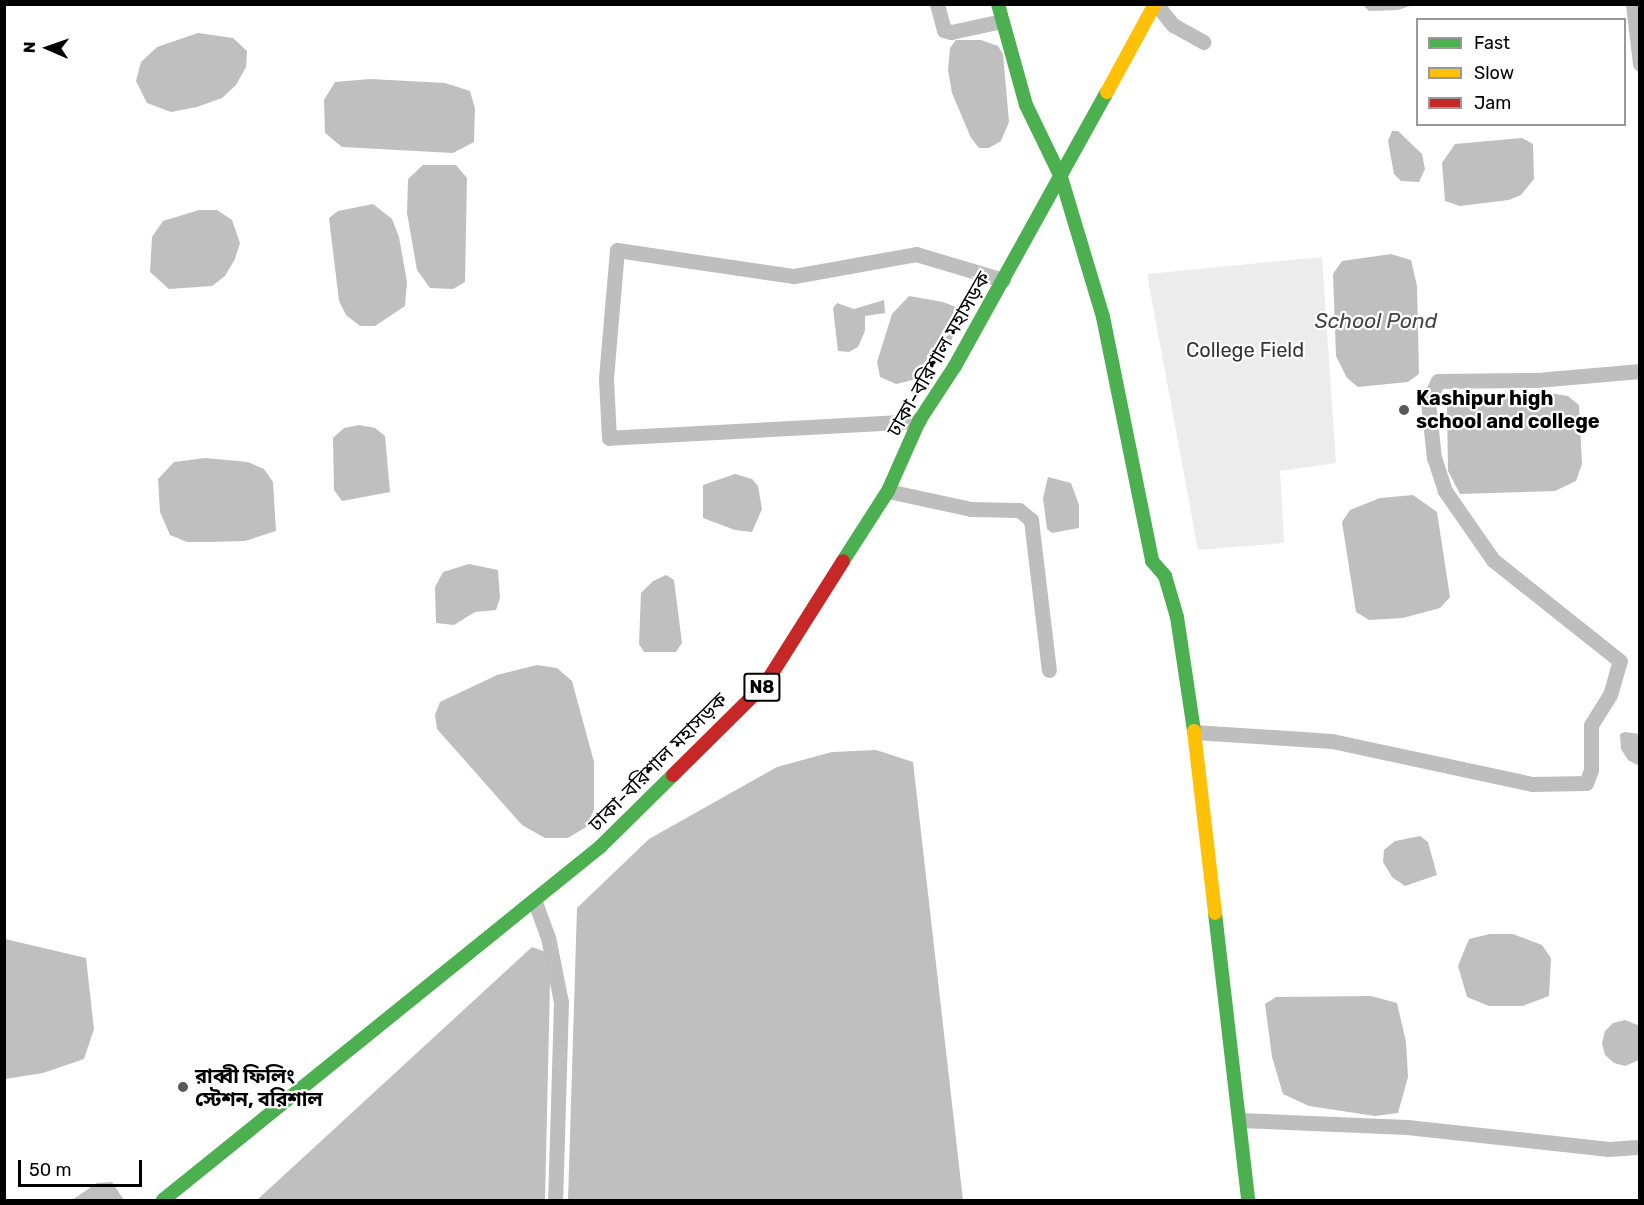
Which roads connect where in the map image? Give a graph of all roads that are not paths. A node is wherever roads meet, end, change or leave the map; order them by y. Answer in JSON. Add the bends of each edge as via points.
{"nodes":[{"id":1,"x":937,"y":4,"type":"edge"},
{"id":2,"x":998,"y":4,"type":"edge"},
{"id":3,"x":1155,"y":4,"type":"edge"},
{"id":4,"x":1633,"y":4,"type":"edge"},
{"id":5,"x":1002,"y":21,"type":"junction"},
{"id":6,"x":1204,"y":42,"type":"dead end"},
{"id":7,"x":1640,"y":64,"type":"edge"},
{"id":8,"x":1061,"y":177,"type":"junction"},
{"id":9,"x":1003,"y":280,"type":"junction"},
{"id":10,"x":1640,"y":371,"type":"edge"},
{"id":11,"x":919,"y":420,"type":"junction"},
{"id":12,"x":888,"y":491,"type":"junction"},
{"id":13,"x":1049,"y":670,"type":"dead end"},
{"id":14,"x":1194,"y":732,"type":"junction"},
{"id":15,"x":535,"y":902,"type":"junction"},
{"id":16,"x":1239,"y":1120,"type":"junction"},
{"id":17,"x":1640,"y":1147,"type":"edge"},
{"id":18,"x":163,"y":1200,"type":"edge"},
{"id":19,"x":555,"y":1200,"type":"edge"},
{"id":20,"x":1248,"y":1200,"type":"edge"}],
"edges":[{"from":1,"to":5,"type":"street","via":[[944,30],[951,32]]},
{"from":2,"to":5,"type":"main road"},
{"from":3,"to":6,"type":"street","via":[[1173,25]]},
{"from":3,"to":8,"type":"main road","name":"ঢাকা-বরিশাল মহাসড়ক","number":"N8"},
{"from":4,"to":7,"type":"street"},
{"from":5,"to":8,"type":"main road","via":[[1026,105]]},
{"from":8,"to":9,"type":"main road","name":"ঢাকা-বরিশাল মহাসড়ক","number":"N8"},
{"from":8,"to":14,"type":"main road","via":[[1103,317],[1152,561],[1165,576],[1177,617]]},
{"from":9,"to":11,"type":"main road","name":"ঢাকা-বরিশাল মহাসড়ক","number":"N8","via":[[955,366]]},
{"from":9,"to":11,"type":"street","via":[[916,254],[794,276],[617,250],[606,378],[609,438]]},
{"from":10,"to":14,"type":"street","via":[[1537,380],[1438,381],[1428,402],[1434,458],[1444,491],[1493,560],[1620,661],[1610,695],[1591,725],[1591,770],[1586,783],[1532,784],[1332,741]]},
{"from":11,"to":12,"type":"main road","name":"ঢাকা-বরিশাল মহাসড়ক","number":"N8"},
{"from":12,"to":13,"type":"street","via":[[971,509],[1019,510],[1031,520]]},
{"from":12,"to":15,"type":"main road","name":"ঢাকা-বরিশাল মহাসড়ক","number":"N8","via":[[766,683],[600,847]]},
{"from":14,"to":16,"type":"main road"},
{"from":15,"to":18,"type":"main road","name":"ঢাকা-বরিশাল মহাসড়ক","number":"N8"},
{"from":15,"to":19,"type":"street","via":[[548,937],[561,1002]]},
{"from":16,"to":17,"type":"street","via":[[1407,1126],[1610,1149]]},
{"from":16,"to":20,"type":"main road"}]}
